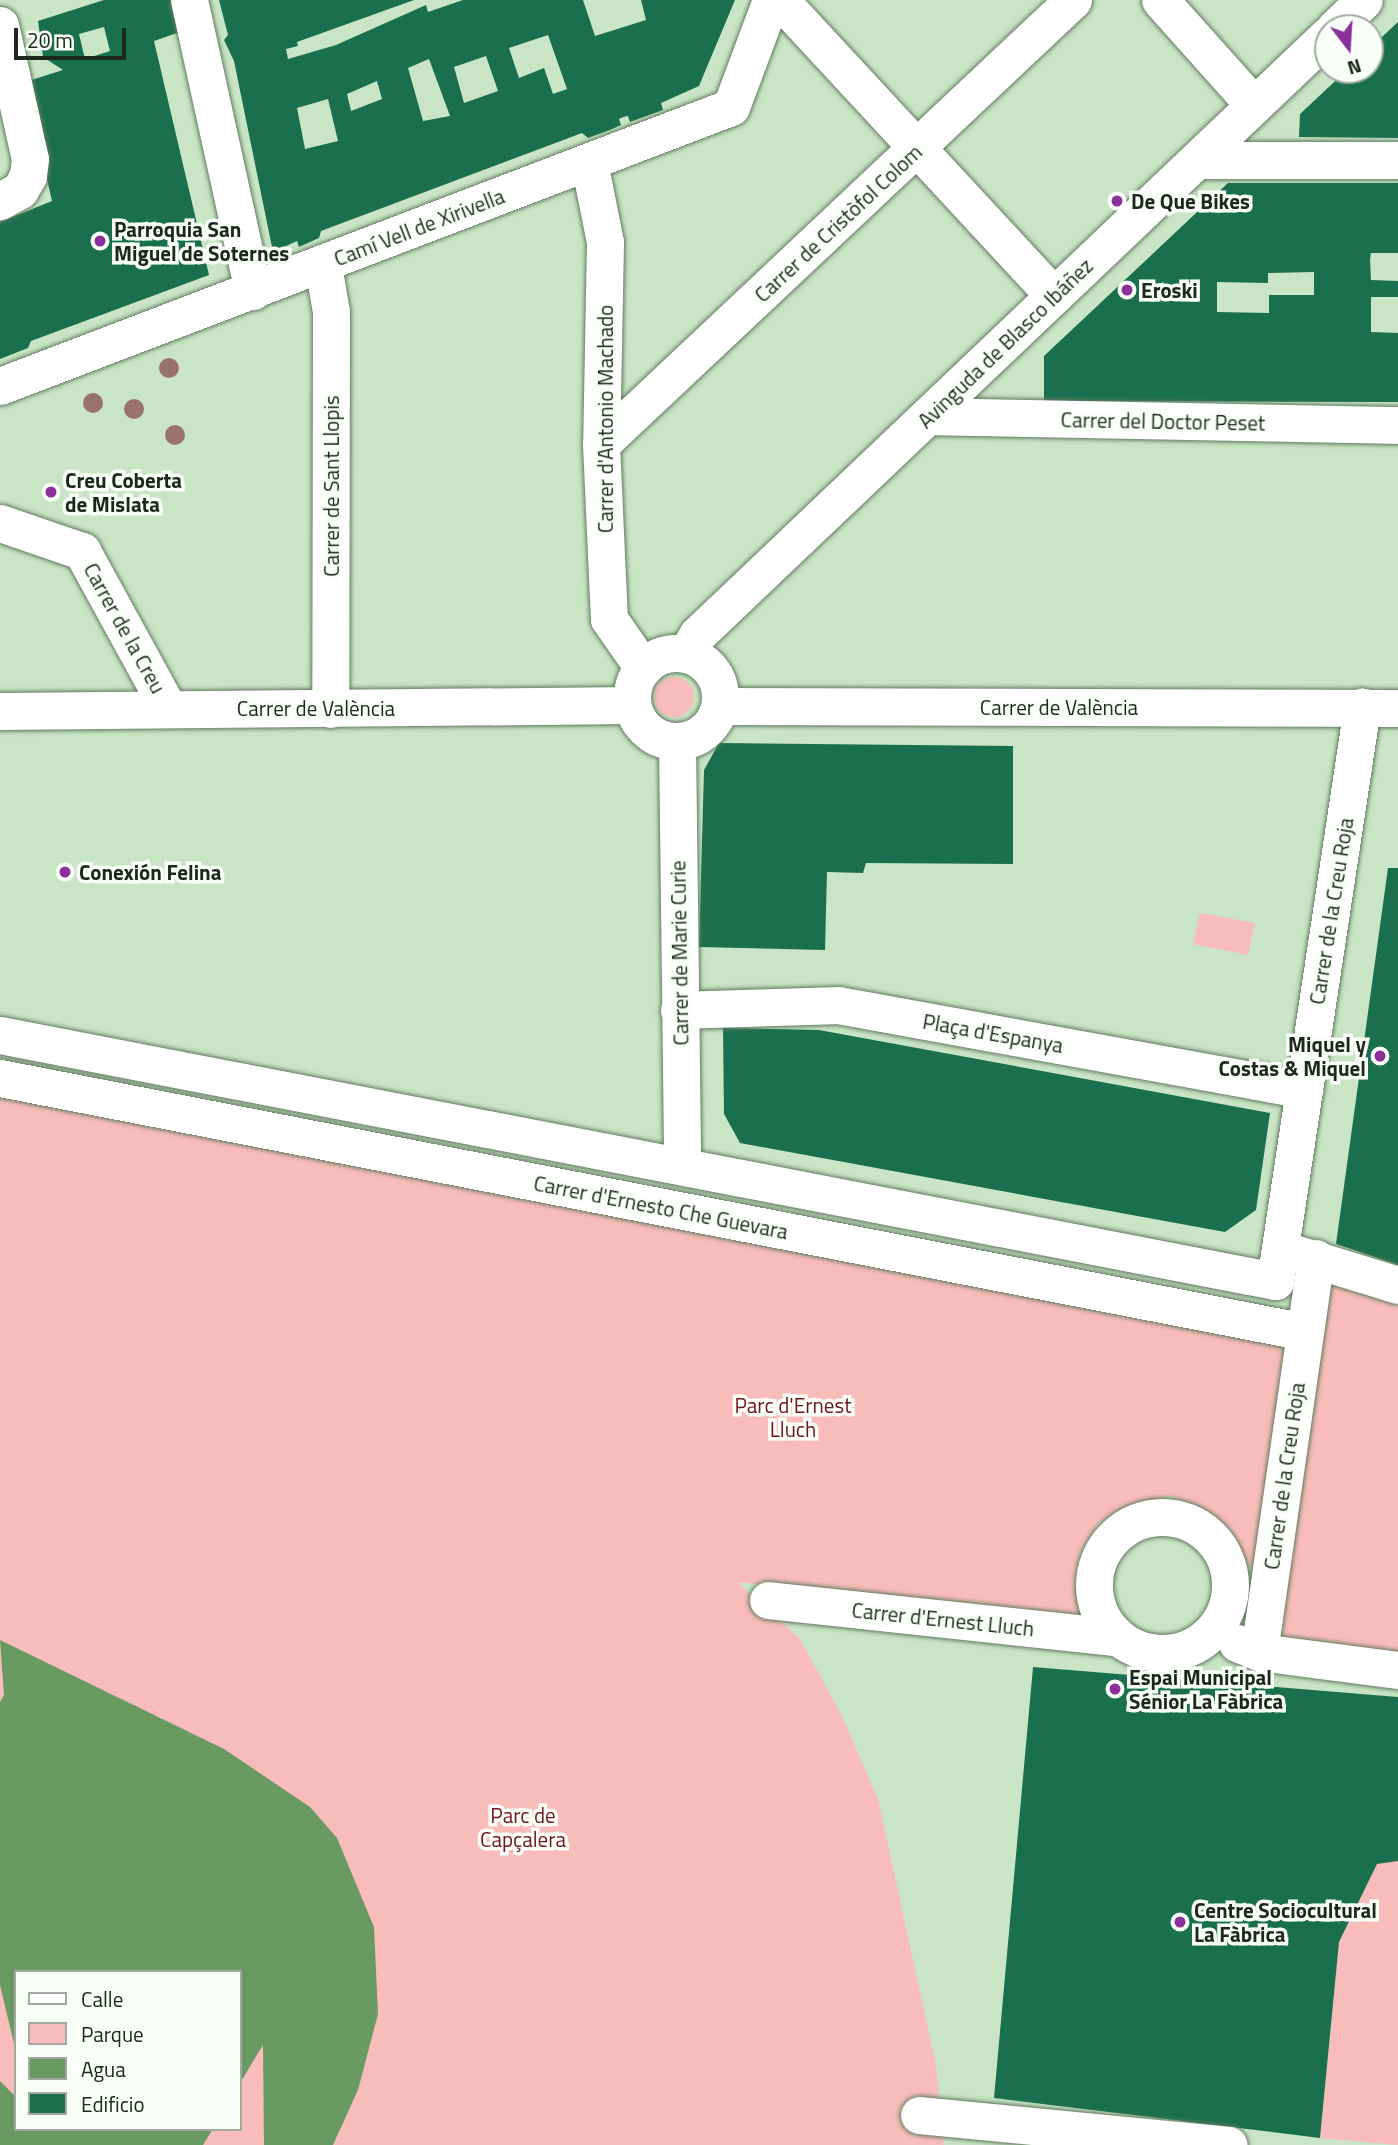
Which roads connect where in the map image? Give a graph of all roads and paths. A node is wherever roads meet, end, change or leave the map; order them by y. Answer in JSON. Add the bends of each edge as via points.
{"nodes":[{"id":1,"x":189,"y":0,"type":"edge"},
{"id":2,"x":771,"y":0,"type":"edge"},
{"id":3,"x":780,"y":0,"type":"edge"},
{"id":4,"x":1073,"y":0,"type":"edge"},
{"id":5,"x":1160,"y":0,"type":"edge"},
{"id":6,"x":1364,"y":0,"type":"edge"},
{"id":7,"x":1350,"y":14,"type":"edge"},
{"id":8,"x":0,"y":25,"type":"edge"},
{"id":9,"x":1314,"y":48,"type":"edge"},
{"id":10,"x":1254,"y":105,"type":"junction"},
{"id":11,"x":917,"y":148,"type":"junction"},
{"id":12,"x":1197,"y":160,"type":"junction"},
{"id":13,"x":1398,"y":160,"type":"edge"},
{"id":14,"x":589,"y":162,"type":"junction"},
{"id":15,"x":0,"y":201,"type":"edge"},
{"id":16,"x":323,"y":265,"type":"junction"},
{"id":17,"x":253,"y":291,"type":"junction"},
{"id":18,"x":1054,"y":296,"type":"junction"},
{"id":19,"x":0,"y":386,"type":"edge"},
{"id":20,"x":928,"y":416,"type":"junction"},
{"id":21,"x":1398,"y":425,"type":"edge"},
{"id":22,"x":601,"y":444,"type":"junction"},
{"id":23,"x":0,"y":523,"type":"edge"},
{"id":24,"x":686,"y":654,"type":"junction"},
{"id":25,"x":643,"y":668,"type":"junction"},
{"id":26,"x":632,"y":705,"type":"junction"},
{"id":27,"x":720,"y":706,"type":"junction"},
{"id":28,"x":1362,"y":707,"type":"junction"},
{"id":29,"x":168,"y":708,"type":"junction"},
{"id":30,"x":1398,"y":708,"type":"edge"},
{"id":31,"x":330,"y":709,"type":"junction"},
{"id":32,"x":0,"y":710,"type":"edge"},
{"id":33,"x":677,"y":741,"type":"junction"},
{"id":34,"x":679,"y":1010,"type":"junction"},
{"id":35,"x":0,"y":1035,"type":"edge"},
{"id":36,"x":9,"y":1080,"type":"edge"},
{"id":37,"x":1304,"y":1090,"type":"junction"},
{"id":38,"x":682,"y":1165,"type":"junction"},
{"id":39,"x":1316,"y":1258,"type":"junction"},
{"id":40,"x":1278,"y":1265,"type":"junction"},
{"id":41,"x":1398,"y":1284,"type":"edge"},
{"id":42,"x":1305,"y":1332,"type":"junction"},
{"id":43,"x":768,"y":1600,"type":"dead end"},
{"id":44,"x":1211,"y":1632,"type":"junction"},
{"id":45,"x":1118,"y":1637,"type":"junction"},
{"id":46,"x":1259,"y":1652,"type":"junction"},
{"id":47,"x":1398,"y":1670,"type":"edge"},
{"id":48,"x":919,"y":2115,"type":"dead end"},
{"id":49,"x":1229,"y":2145,"type":"edge"}],
"edges":[{"from":1,"to":17,"type":"street"},
{"from":2,"to":14,"type":"street","name":"Camí Vell de Xirivella","via":[[731,107]]},
{"from":3,"to":11,"type":"street"},
{"from":4,"to":11,"type":"street","name":"Carrer de Cristòfol Colom"},
{"from":5,"to":10,"type":"street"},
{"from":6,"to":7,"type":"street"},
{"from":8,"to":15,"type":"street","via":[[30,159],[29,176],[20,190]]},
{"from":9,"to":10,"type":"street","name":"Avinguda de Blasco Ibáñez"},
{"from":10,"to":12,"type":"street","name":"Avinguda de Blasco Ibáñez"},
{"from":11,"to":18,"type":"street"},
{"from":11,"to":22,"type":"street","name":"Carrer de Cristòfol Colom"},
{"from":12,"to":13,"type":"street"},
{"from":12,"to":18,"type":"street","name":"Avinguda de Blasco Ibáñez"},
{"from":14,"to":16,"type":"street","name":"Camí Vell de Xirivella"},
{"from":14,"to":22,"type":"street","name":"Carrer d'Antonio Machado","via":[[605,242]]},
{"from":16,"to":17,"type":"street","name":"Camí Vell de Xirivella"},
{"from":16,"to":31,"type":"street","name":"Carrer de Sant Llopis","via":[[331,312]]},
{"from":17,"to":19,"type":"street","name":"Camí Vell de Xirivella"},
{"from":18,"to":20,"type":"street","name":"Avinguda de Blasco Ibáñez"},
{"from":20,"to":21,"type":"street","name":"Carrer del Doctor Peset"},
{"from":20,"to":24,"type":"street","name":"Avinguda de Blasco Ibáñez","via":[[697,635]]},
{"from":22,"to":25,"type":"street","name":"Carrer d'Antonio Machado","via":[[610,619]]},
{"from":23,"to":29,"type":"street","name":"Carrer de la Creu","via":[[82,551]]},
{"from":24,"to":25,"type":"street","via":[[670,653]]},
{"from":24,"to":27,"type":"street","via":[[714,673]]},
{"from":25,"to":26,"type":"street","via":[[636,679]]},
{"from":26,"to":31,"type":"street","name":"Carrer de València"},
{"from":26,"to":33,"type":"street","via":[[648,731]]},
{"from":27,"to":28,"type":"street","name":"Carrer de València"},
{"from":27,"to":33,"type":"street","via":[[700,735]]},
{"from":28,"to":30,"type":"street","name":"Carrer de València"},
{"from":28,"to":37,"type":"street","name":"Carrer de la Creu Roja"},
{"from":29,"to":31,"type":"street","name":"Carrer de València"},
{"from":29,"to":32,"type":"street","name":"Carrer de València"},
{"from":33,"to":34,"type":"street","name":"Carrer de Marie Curie"},
{"from":34,"to":37,"type":"street","name":"Plaça d'Espanya","via":[[838,1005]]},
{"from":34,"to":38,"type":"street","name":"Carrer de Marie Curie"},
{"from":35,"to":38,"type":"street"},
{"from":36,"to":42,"type":"street","name":"Carrer d'Ernesto Che Guevara"},
{"from":37,"to":40,"type":"street","name":"Carrer de la Creu Roja"},
{"from":38,"to":40,"type":"street"},
{"from":39,"to":40,"type":"street"},
{"from":39,"to":41,"type":"street"},
{"from":39,"to":42,"type":"street","name":"Carrer de la Creu Roja"},
{"from":42,"to":46,"type":"street","name":"Carrer de la Creu Roja"},
{"from":43,"to":45,"type":"street","name":"Carrer d'Ernest Lluch"},
{"from":44,"to":45,"type":"street","via":[[1192,1647],[1169,1653],[1145,1651]]},
{"from":44,"to":45,"type":"street","via":[[1224,1613],[1230,1589],[1224,1556],[1210,1537],[1191,1523],[1155,1517],[1132,1524],[1112,1538],[1094,1572],[1094,1595],[1102,1619]]},
{"from":44,"to":46,"type":"street"},
{"from":46,"to":47,"type":"street"},
{"from":48,"to":49,"type":"street"}]}
